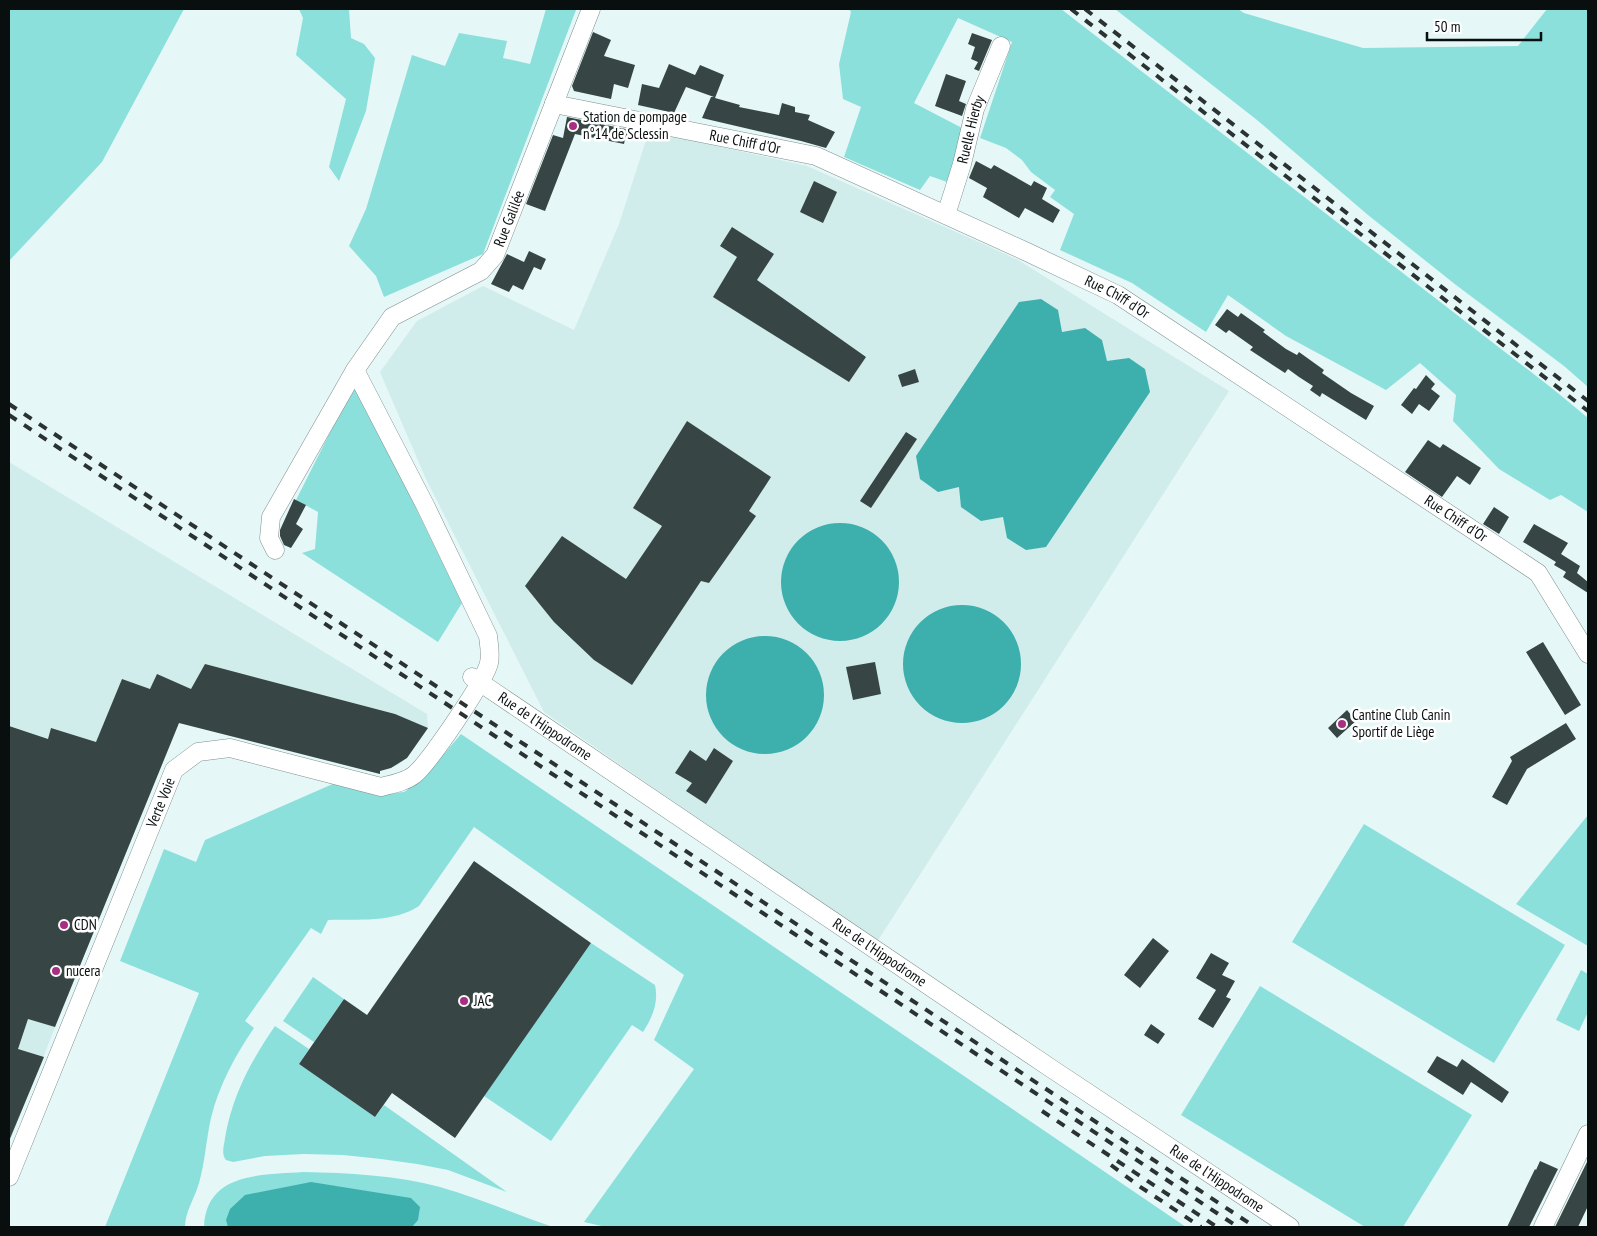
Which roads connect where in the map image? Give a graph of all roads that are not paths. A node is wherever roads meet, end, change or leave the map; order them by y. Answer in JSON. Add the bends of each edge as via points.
{"nodes":[{"id":1,"x":591,"y":9,"type":"edge"},
{"id":2,"x":1001,"y":46,"type":"dead end"},
{"id":3,"x":554,"y":103,"type":"junction"},
{"id":4,"x":946,"y":215,"type":"junction"},
{"id":5,"x":355,"y":370,"type":"junction"},
{"id":6,"x":275,"y":550,"type":"dead end"},
{"id":7,"x":1588,"y":654,"type":"edge"},
{"id":8,"x":476,"y":680,"type":"junction"},
{"id":9,"x":1588,"y":1134,"type":"edge"},
{"id":10,"x":9,"y":1177,"type":"edge"},
{"id":11,"x":1290,"y":1227,"type":"edge"},
{"id":12,"x":1543,"y":1227,"type":"edge"}],
"edges":[{"from":1,"to":3,"type":"street","name":"Rue Galilée"},
{"from":2,"to":4,"type":"street","name":"Ruelle Hierby","via":[[975,109]]},
{"from":3,"to":4,"type":"street","name":"Rue Chiff d'Or","via":[[816,156]]},
{"from":3,"to":5,"type":"street","name":"Rue Galilée","via":[[496,255],[481,271],[392,317]]},
{"from":4,"to":7,"type":"street","name":"Rue Chiff d'Or","via":[[1118,295],[1538,573]]},
{"from":5,"to":6,"type":"street","name":"Rue Galilée","via":[[271,517],[269,538]]},
{"from":5,"to":8,"type":"street","via":[[488,636],[489,664]]},
{"from":8,"to":10,"type":"street","name":"Verte Voie","via":[[433,752],[414,775],[398,783],[381,787],[230,748],[198,752],[174,770]]},
{"from":8,"to":11,"type":"street","name":"Rue de l'Hippodrome"},
{"from":9,"to":12,"type":"street"}]}
